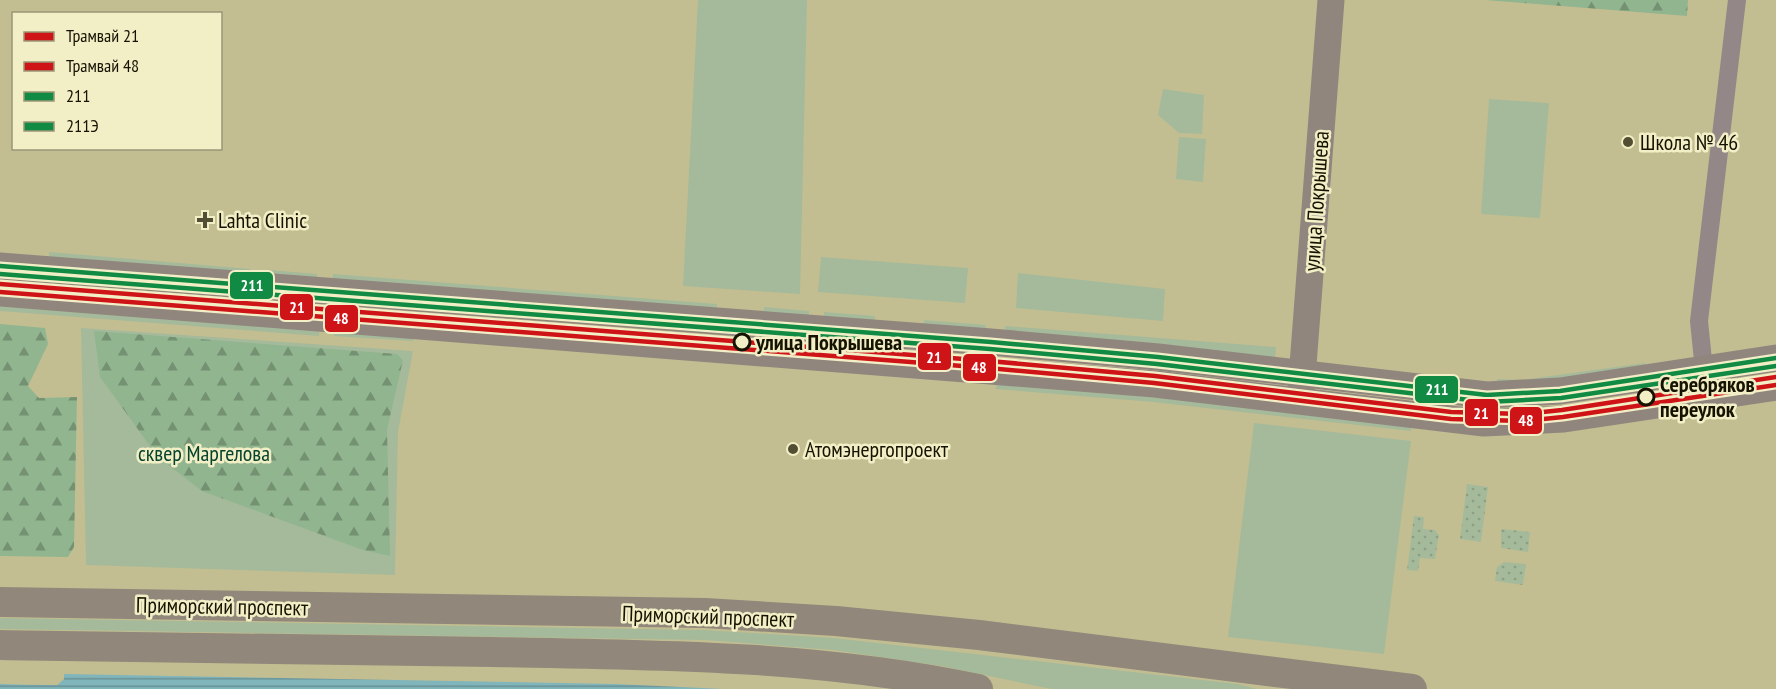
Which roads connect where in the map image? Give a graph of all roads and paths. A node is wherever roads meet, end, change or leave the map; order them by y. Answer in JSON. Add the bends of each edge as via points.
{"nodes":[{"id":1,"x":1331,"y":0,"type":"edge"},
{"id":2,"x":1737,"y":0,"type":"edge"},
{"id":3,"x":0,"y":266,"type":"edge"},
{"id":4,"x":0,"y":293,"type":"edge"},
{"id":5,"x":1776,"y":357,"type":"edge"},
{"id":6,"x":1704,"y":369,"type":"junction"},
{"id":7,"x":1303,"y":374,"type":"junction"},
{"id":8,"x":1776,"y":387,"type":"edge"},
{"id":9,"x":1708,"y":397,"type":"junction"},
{"id":10,"x":1300,"y":402,"type":"junction"},
{"id":11,"x":0,"y":602,"type":"edge"},
{"id":12,"x":0,"y":645,"type":"edge"},
{"id":13,"x":1346,"y":686,"type":"edge"},
{"id":14,"x":978,"y":689,"type":"edge"},
{"id":15,"x":1412,"y":689,"type":"edge"}],
"edges":[{"from":1,"to":7,"type":"main road","name":"улица Покрышева"},
{"from":2,"to":6,"type":"street","via":[[1699,321]]},
{"from":3,"to":7,"type":"main road","via":[[991,342]]},
{"from":4,"to":10,"type":"main road","via":[[1155,384]]},
{"from":5,"to":6,"type":"main road"},
{"from":6,"to":7,"type":"main road","via":[[1560,391],[1487,395]]},
{"from":6,"to":9,"type":"street"},
{"from":7,"to":10,"type":"main road","name":"улица Покрышева"},
{"from":8,"to":9,"type":"main road"},
{"from":9,"to":10,"type":"main road","via":[[1564,419],[1510,423]]},
{"from":11,"to":13,"type":"main road","name":"Приморский проспект","via":[[693,613],[836,621],[979,635]]},
{"from":12,"to":14,"type":"main road","name":"Приморский проспект","via":[[704,655],[830,666]]},
{"from":13,"to":15,"type":"main road","name":"Приморский проспект"}]}
